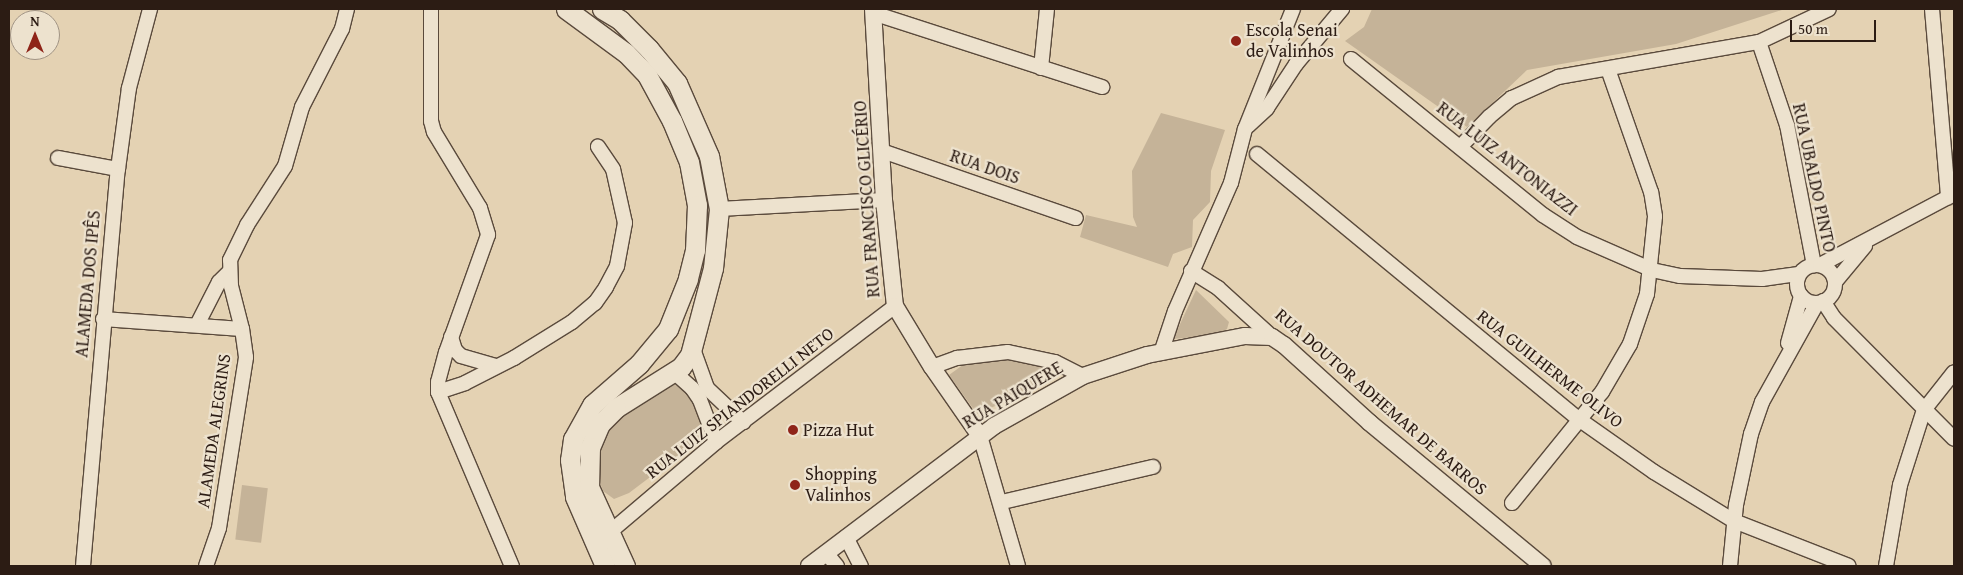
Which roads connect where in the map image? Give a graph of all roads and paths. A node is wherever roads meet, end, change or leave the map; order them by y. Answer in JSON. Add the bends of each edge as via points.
{"nodes":[{"id":1,"x":150,"y":9,"type":"edge"},
{"id":2,"x":347,"y":9,"type":"edge"},
{"id":3,"x":431,"y":9,"type":"edge"},
{"id":4,"x":566,"y":9,"type":"edge"},
{"id":5,"x":602,"y":9,"type":"edge"},
{"id":6,"x":1047,"y":9,"type":"edge"},
{"id":7,"x":1294,"y":9,"type":"edge"},
{"id":8,"x":1342,"y":9,"type":"edge"},
{"id":9,"x":1830,"y":9,"type":"edge"},
{"id":10,"x":1932,"y":9,"type":"edge"},
{"id":11,"x":873,"y":11,"type":"edge"},
{"id":12,"x":1759,"y":42,"type":"junction"},
{"id":13,"x":1275,"y":50,"type":"junction"},
{"id":14,"x":1351,"y":59,"type":"dead end"},
{"id":15,"x":1296,"y":64,"type":"junction"},
{"id":16,"x":1041,"y":68,"type":"junction"},
{"id":17,"x":1608,"y":69,"type":"junction"},
{"id":18,"x":1102,"y":87,"type":"dead end"},
{"id":19,"x":1245,"y":129,"type":"junction"},
{"id":20,"x":598,"y":147,"type":"dead end"},
{"id":21,"x":1460,"y":147,"type":"junction"},
{"id":22,"x":882,"y":151,"type":"junction"},
{"id":23,"x":1257,"y":154,"type":"dead end"},
{"id":24,"x":58,"y":158,"type":"dead end"},
{"id":25,"x":118,"y":169,"type":"junction"},
{"id":26,"x":1951,"y":195,"type":"edge"},
{"id":27,"x":884,"y":200,"type":"junction"},
{"id":28,"x":719,"y":209,"type":"junction"},
{"id":29,"x":1076,"y":218,"type":"dead end"},
{"id":30,"x":1869,"y":242,"type":"junction"},
{"id":31,"x":1817,"y":265,"type":"junction"},
{"id":32,"x":1652,"y":270,"type":"junction"},
{"id":33,"x":1191,"y":271,"type":"junction"},
{"id":34,"x":229,"y":272,"type":"junction"},
{"id":35,"x":1799,"y":274,"type":"junction"},
{"id":36,"x":1835,"y":282,"type":"junction"},
{"id":37,"x":1801,"y":296,"type":"junction"},
{"id":38,"x":1820,"y":302,"type":"junction"},
{"id":39,"x":895,"y":306,"type":"junction"},
{"id":40,"x":103,"y":319,"type":"junction"},
{"id":41,"x":197,"y":326,"type":"junction"},
{"id":42,"x":242,"y":329,"type":"junction"},
{"id":43,"x":668,"y":329,"type":"junction"},
{"id":44,"x":451,"y":337,"type":"junction"},
{"id":45,"x":1272,"y":337,"type":"junction"},
{"id":46,"x":692,"y":346,"type":"junction"},
{"id":47,"x":1161,"y":352,"type":"junction"},
{"id":48,"x":1784,"y":360,"type":"junction"},
{"id":49,"x":497,"y":366,"type":"junction"},
{"id":50,"x":932,"y":367,"type":"junction"},
{"id":51,"x":674,"y":372,"type":"junction"},
{"id":52,"x":1954,"y":372,"type":"edge"},
{"id":53,"x":1083,"y":376,"type":"junction"},
{"id":54,"x":438,"y":392,"type":"junction"},
{"id":55,"x":1924,"y":410,"type":"junction"},
{"id":56,"x":1580,"y":420,"type":"junction"},
{"id":57,"x":744,"y":422,"type":"junction"},
{"id":58,"x":980,"y":436,"type":"junction"},
{"id":59,"x":1954,"y":439,"type":"edge"},
{"id":60,"x":716,"y":442,"type":"junction"},
{"id":61,"x":1153,"y":467,"type":"dead end"},
{"id":62,"x":1002,"y":502,"type":"junction"},
{"id":63,"x":1512,"y":503,"type":"dead end"},
{"id":64,"x":1734,"y":521,"type":"junction"},
{"id":65,"x":610,"y":532,"type":"junction"},
{"id":66,"x":846,"y":536,"type":"junction"},
{"id":67,"x":826,"y":553,"type":"junction"},
{"id":68,"x":509,"y":563,"type":"edge"},
{"id":69,"x":82,"y":566,"type":"edge"},
{"id":70,"x":206,"y":566,"type":"edge"},
{"id":71,"x":605,"y":566,"type":"edge"},
{"id":72,"x":625,"y":566,"type":"edge"},
{"id":73,"x":809,"y":566,"type":"edge"},
{"id":74,"x":837,"y":566,"type":"edge"},
{"id":75,"x":861,"y":566,"type":"edge"},
{"id":76,"x":1018,"y":566,"type":"edge"},
{"id":77,"x":1543,"y":566,"type":"edge"},
{"id":78,"x":1730,"y":566,"type":"edge"},
{"id":79,"x":1850,"y":566,"type":"edge"},
{"id":80,"x":1886,"y":566,"type":"edge"}],
"edges":[{"from":1,"to":25,"type":"street","name":"ALAMEDA DOS IPÊS","via":[[129,88]]},
{"from":2,"to":34,"type":"street","name":"ALAMEDA ALEGRINS","via":[[342,30],[302,107],[285,166],[233,250]]},
{"from":3,"to":44,"type":"street","via":[[431,121],[434,132],[480,208],[488,235]]},
{"from":4,"to":43,"type":"main road","via":[[626,53],[647,75],[672,121],[688,162],[696,205],[695,250],[688,279]]},
{"from":5,"to":28,"type":"main road","via":[[620,20],[644,43],[677,83],[709,156]]},
{"from":6,"to":16,"type":"street"},
{"from":7,"to":13,"type":"street"},
{"from":8,"to":15,"type":"street"},
{"from":9,"to":12,"type":"street"},
{"from":10,"to":26,"type":"street"},
{"from":11,"to":16,"type":"street"},
{"from":11,"to":22,"type":"street","name":"RUA FRANCISCO GLICÉRIO"},
{"from":12,"to":17,"type":"street"},
{"from":12,"to":31,"type":"street","name":"RUA UBALDO PINTO","via":[[1787,125]]},
{"from":13,"to":15,"type":"street"},
{"from":13,"to":19,"type":"street"},
{"from":14,"to":21,"type":"street","name":"RUA LUIZ ANTONIAZZI"},
{"from":15,"to":19,"type":"street","via":[[1267,108]]},
{"from":16,"to":18,"type":"street"},
{"from":17,"to":21,"type":"street","via":[[1558,77],[1528,90],[1489,116]]},
{"from":17,"to":32,"type":"street","via":[[1651,192],[1655,216]]},
{"from":19,"to":33,"type":"street","via":[[1231,182]]},
{"from":20,"to":49,"type":"street","via":[[613,169],[620,188],[625,223],[618,266],[595,303],[572,322]]},
{"from":21,"to":32,"type":"street","name":"RUA LUIZ ANTONIAZZI","via":[[1543,215],[1577,237]]},
{"from":22,"to":27,"type":"street","name":"RUA FRANCISCO GLICÉRIO"},
{"from":22,"to":29,"type":"street","name":"RUA DOIS"},
{"from":23,"to":56,"type":"street","name":"RUA GUILHERME OLIVO"},
{"from":24,"to":25,"type":"street"},
{"from":25,"to":40,"type":"street","name":"ALAMEDA DOS IPÊS"},
{"from":26,"to":30,"type":"street"},
{"from":27,"to":28,"type":"street"},
{"from":27,"to":39,"type":"street","name":"RUA FRANCISCO GLICÉRIO"},
{"from":28,"to":46,"type":"main road","via":[[713,268]]},
{"from":30,"to":31,"type":"street"},
{"from":30,"to":36,"type":"street"},
{"from":31,"to":35,"type":"street"},
{"from":31,"to":36,"type":"street","via":[[1830,271]]},
{"from":32,"to":35,"type":"street","name":"RUA LUIZ ANTONIAZZI","via":[[1722,279],[1777,278]]},
{"from":32,"to":56,"type":"street","via":[[1630,344],[1602,392]]},
{"from":33,"to":45,"type":"street","name":"RUA DOUTOR ADHEMAR DE BARROS","via":[[1218,288]]},
{"from":33,"to":47,"type":"street"},
{"from":34,"to":41,"type":"street","name":"ALAMEDA ALEGRINS","via":[[219,282]]},
{"from":34,"to":42,"type":"street","name":"ALAMEDA ALEGRINS"},
{"from":35,"to":37,"type":"street","via":[[1797,285]]},
{"from":36,"to":38,"type":"street","via":[[1832,294]]},
{"from":37,"to":38,"type":"street"},
{"from":37,"to":48,"type":"street"},
{"from":38,"to":48,"type":"street"},
{"from":38,"to":55,"type":"street"},
{"from":39,"to":50,"type":"street","name":"RUA FRANCISCO GLICÉRIO"},
{"from":39,"to":57,"type":"street","name":"RUA LUIZ SPIANDORELLI NETO"},
{"from":40,"to":41,"type":"street"},
{"from":40,"to":69,"type":"street","name":"ALAMEDA DOS IPÊS"},
{"from":41,"to":42,"type":"street"},
{"from":42,"to":70,"type":"street","name":"ALAMEDA ALEGRINS","via":[[246,357],[243,384],[219,528]]},
{"from":43,"to":51,"type":"main road","via":[[661,344],[659,361]]},
{"from":43,"to":71,"type":"main road","via":[[639,364],[592,405],[573,439],[570,460],[575,497]]},
{"from":44,"to":49,"type":"street","via":[[455,350],[461,356]]},
{"from":44,"to":54,"type":"street"},
{"from":45,"to":47,"type":"street","name":"RUA PAIQUERE","via":[[1246,336]]},
{"from":45,"to":77,"type":"street","name":"RUA DOUTOR ADHEMAR DE BARROS"},
{"from":46,"to":51,"type":"main road","via":[[686,360]]},
{"from":46,"to":57,"type":"street","via":[[707,388]]},
{"from":47,"to":53,"type":"street","name":"RUA PAIQUERE"},
{"from":48,"to":64,"type":"street","via":[[1762,402],[1751,434]]},
{"from":49,"to":54,"type":"street"},
{"from":50,"to":53,"type":"street","via":[[957,358],[1008,352],[1054,362]]},
{"from":50,"to":58,"type":"street","name":"RUA FRANCISCO GLICÉRIO"},
{"from":51,"to":60,"type":"street","via":[[700,400]]},
{"from":51,"to":65,"type":"main road","via":[[616,408],[600,424],[590,447],[589,487]]},
{"from":52,"to":55,"type":"street"},
{"from":53,"to":58,"type":"street","name":"RUA PAIQUERE"},
{"from":54,"to":68,"type":"street"},
{"from":55,"to":59,"type":"street"},
{"from":55,"to":80,"type":"street","via":[[1900,485]]},
{"from":56,"to":63,"type":"street"},
{"from":56,"to":64,"type":"street","name":"RUA GUILHERME OLIVO","via":[[1654,472]]},
{"from":57,"to":60,"type":"street","name":"RUA LUIZ SPIANDORELLI NETO"},
{"from":58,"to":62,"type":"street","name":"RUA FRANCISCO GLICÉRIO"},
{"from":58,"to":66,"type":"street","name":"RUA PAIQUERE"},
{"from":60,"to":65,"type":"street","name":"RUA LUIZ SPIANDORELLI NETO"},
{"from":61,"to":62,"type":"street"},
{"from":62,"to":76,"type":"street","name":"RUA FRANCISCO GLICÉRIO"},
{"from":64,"to":78,"type":"street"},
{"from":64,"to":79,"type":"street","name":"RUA GUILHERME OLIVO"},
{"from":65,"to":72,"type":"main road"},
{"from":66,"to":67,"type":"street","name":"RUA PAIQUERE"},
{"from":66,"to":75,"type":"street"},
{"from":67,"to":73,"type":"street","name":"RUA PAIQUERE"},
{"from":67,"to":74,"type":"street"}]}
